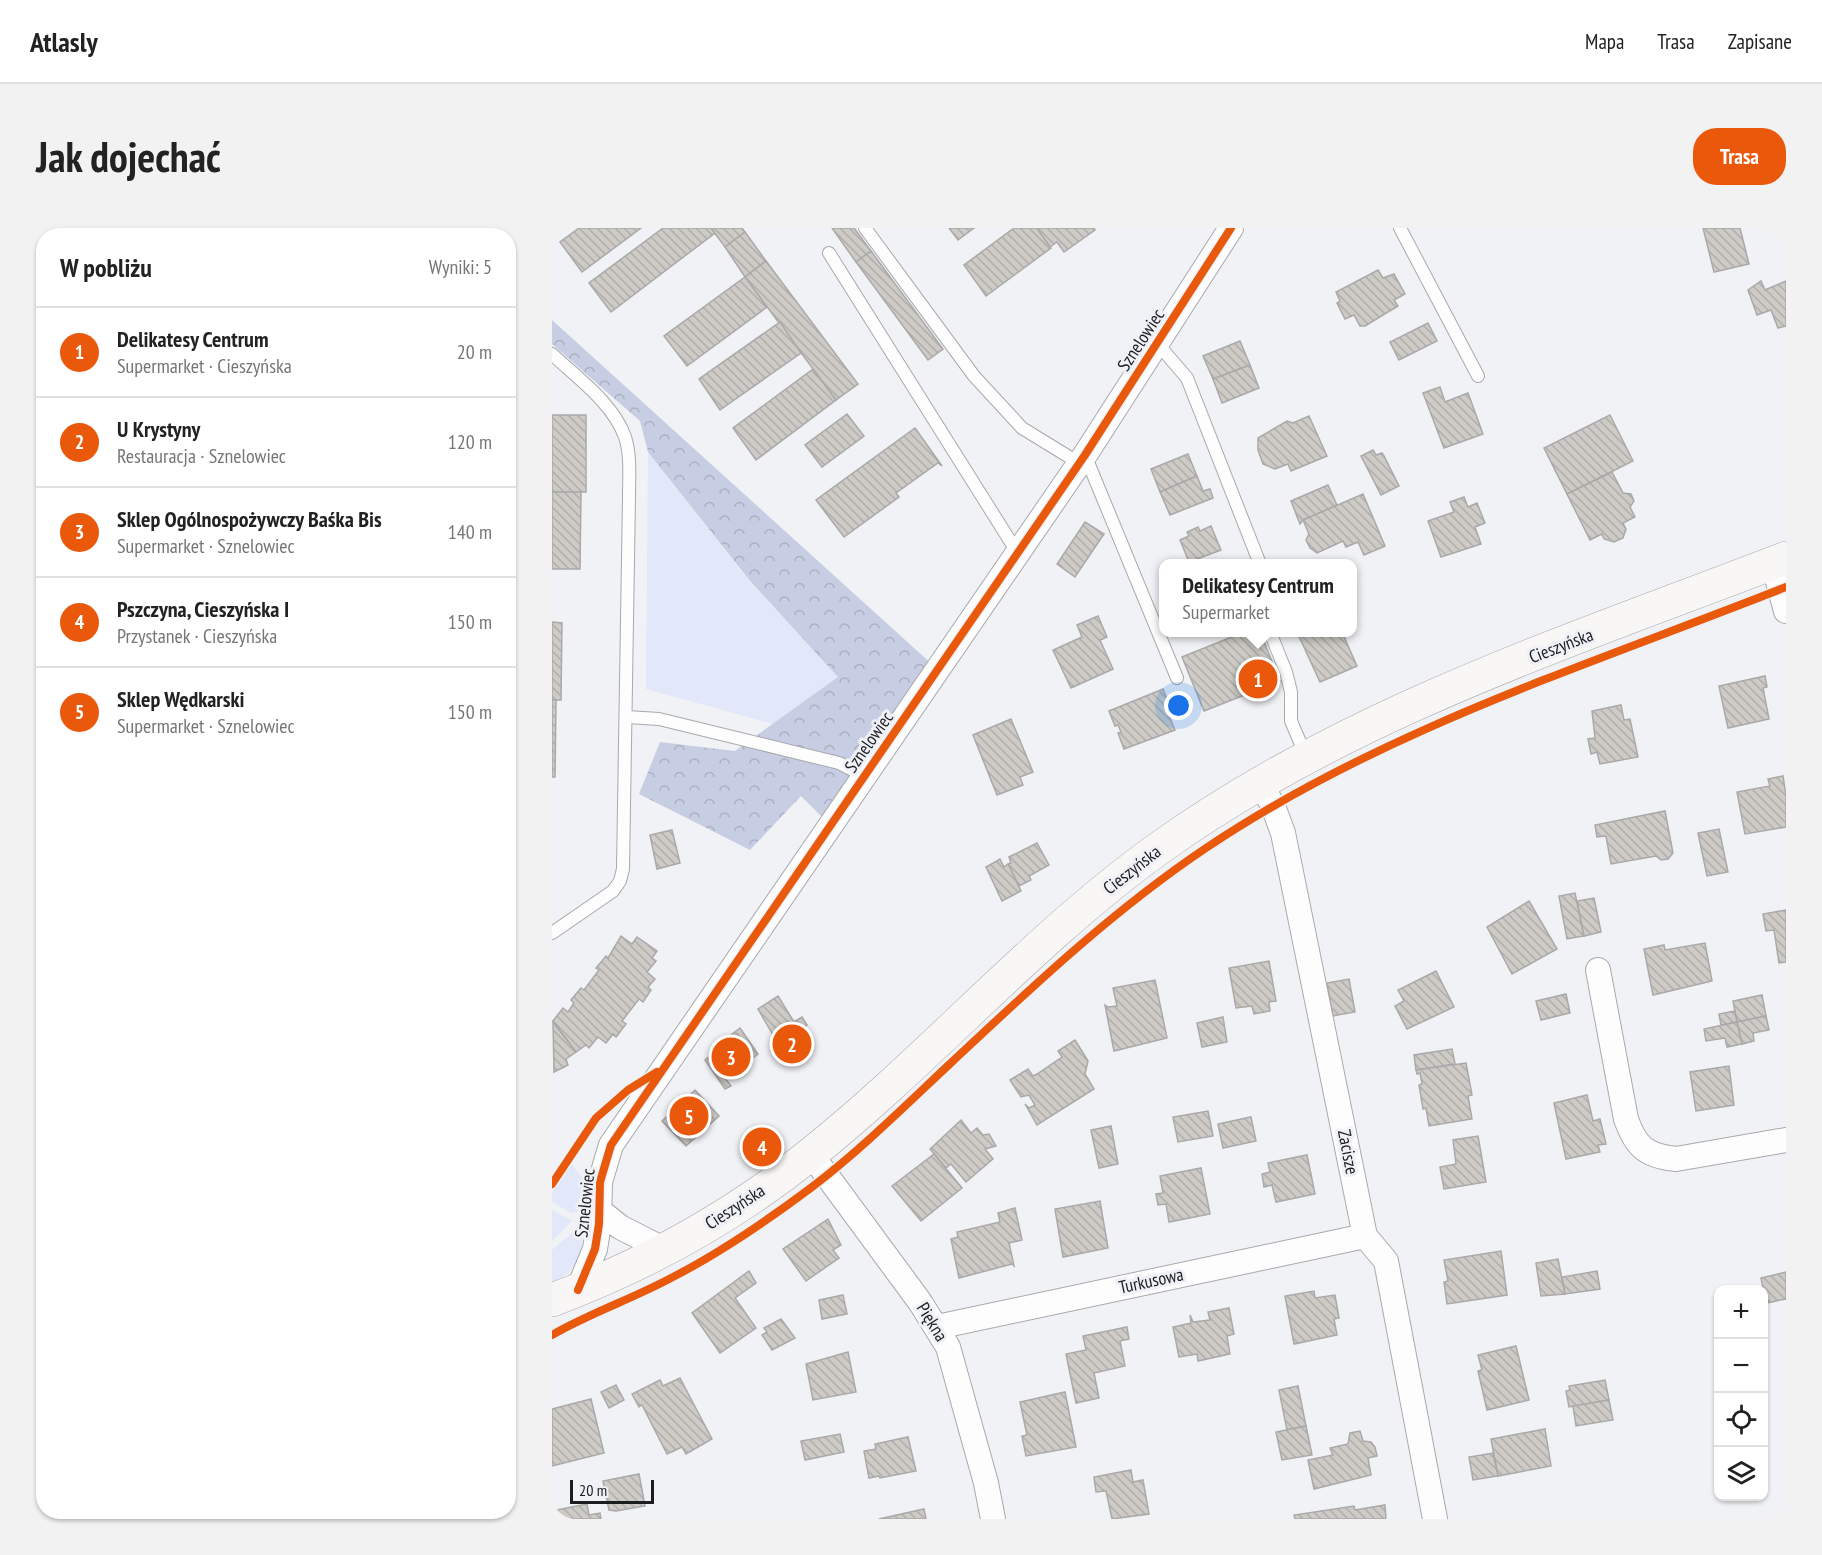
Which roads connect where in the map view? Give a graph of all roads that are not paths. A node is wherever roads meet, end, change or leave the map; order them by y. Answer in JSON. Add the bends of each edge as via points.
{"nodes":[{"id":1,"x":865,"y":228,"type":"edge"},
{"id":2,"x":1231,"y":228,"type":"edge"},
{"id":3,"x":1400,"y":228,"type":"edge"},
{"id":4,"x":829,"y":253,"type":"dead end"},
{"id":5,"x":1157,"y":343,"type":"junction"},
{"id":6,"x":552,"y":354,"type":"edge"},
{"id":7,"x":1478,"y":376,"type":"dead end"},
{"id":8,"x":1082,"y":459,"type":"junction"},
{"id":9,"x":1017,"y":552,"type":"junction"},
{"id":10,"x":1258,"y":559,"type":"edge"},
{"id":11,"x":1779,"y":560,"type":"edge"},
{"id":12,"x":1786,"y":610,"type":"edge"},
{"id":13,"x":1159,"y":637,"type":"edge"},
{"id":14,"x":1159,"y":637,"type":"edge"},
{"id":15,"x":1272,"y":637,"type":"edge"},
{"id":16,"x":1177,"y":678,"type":"dead end"},
{"id":17,"x":627,"y":717,"type":"junction"},
{"id":18,"x":1306,"y":756,"type":"junction"},
{"id":19,"x":864,"y":776,"type":"junction"},
{"id":20,"x":1260,"y":782,"type":"junction"},
{"id":21,"x":552,"y":933,"type":"edge"},
{"id":22,"x":1598,"y":970,"type":"dead end"},
{"id":23,"x":1786,"y":1140,"type":"edge"},
{"id":24,"x":811,"y":1154,"type":"junction"},
{"id":25,"x":600,"y":1211,"type":"junction"},
{"id":26,"x":1365,"y":1236,"type":"junction"},
{"id":27,"x":665,"y":1250,"type":"junction"},
{"id":28,"x":565,"y":1295,"type":"edge"},
{"id":29,"x":936,"y":1327,"type":"junction"},
{"id":30,"x":993,"y":1519,"type":"edge"},
{"id":31,"x":1435,"y":1519,"type":"edge"}],
"edges":[{"from":1,"to":8,"type":"lane","via":[[974,376],[1022,429]]},
{"from":2,"to":5,"type":"street","name":"Sznelowiec"},
{"from":3,"to":7,"type":"lane"},
{"from":4,"to":9,"type":"lane"},
{"from":5,"to":8,"type":"street","name":"Sznelowiec"},
{"from":5,"to":10,"type":"lane","via":[[1187,378]]},
{"from":6,"to":17,"type":"lane","via":[[609,410],[625,437]]},
{"from":8,"to":9,"type":"street","name":"Sznelowiec"},
{"from":8,"to":14,"type":"lane"},
{"from":9,"to":19,"type":"street","name":"Sznelowiec"},
{"from":11,"to":12,"type":"street"},
{"from":11,"to":18,"type":"main road","name":"Cieszyńska","via":[[1446,691]]},
{"from":13,"to":16,"type":"lane"},
{"from":15,"to":18,"type":"lane","via":[[1291,693],[1291,721]]},
{"from":17,"to":19,"type":"lane","via":[[659,719],[839,763]]},
{"from":17,"to":21,"type":"lane","via":[[620,880],[613,891]]},
{"from":18,"to":20,"type":"main road","name":"Cieszyńska"},
{"from":19,"to":25,"type":"street","name":"Sznelowiec","via":[[611,1145],[601,1170]]},
{"from":20,"to":24,"type":"main road","name":"Cieszyńska","via":[[1117,880]]},
{"from":20,"to":26,"type":"street","name":"Zacisze","via":[[1283,833]]},
{"from":22,"to":23,"type":"street","via":[[1626,1119],[1643,1150],[1659,1158],[1676,1159]]},
{"from":24,"to":27,"type":"main road","name":"Cieszyńska","via":[[738,1207]]},
{"from":24,"to":29,"type":"street","name":"Piękna"},
{"from":25,"to":27,"type":"street","name":"Sznelowiec","via":[[620,1227]]},
{"from":25,"to":28,"type":"street","name":"Sznelowiec","via":[[595,1249]]},
{"from":26,"to":29,"type":"street","name":"Turkusowa"},
{"from":26,"to":31,"type":"street","name":"Zacisze","via":[[1386,1261]]},
{"from":27,"to":28,"type":"main road","name":"Cieszyńska"},
{"from":29,"to":30,"type":"street","name":"Piękna","via":[[948,1347]]}]}
